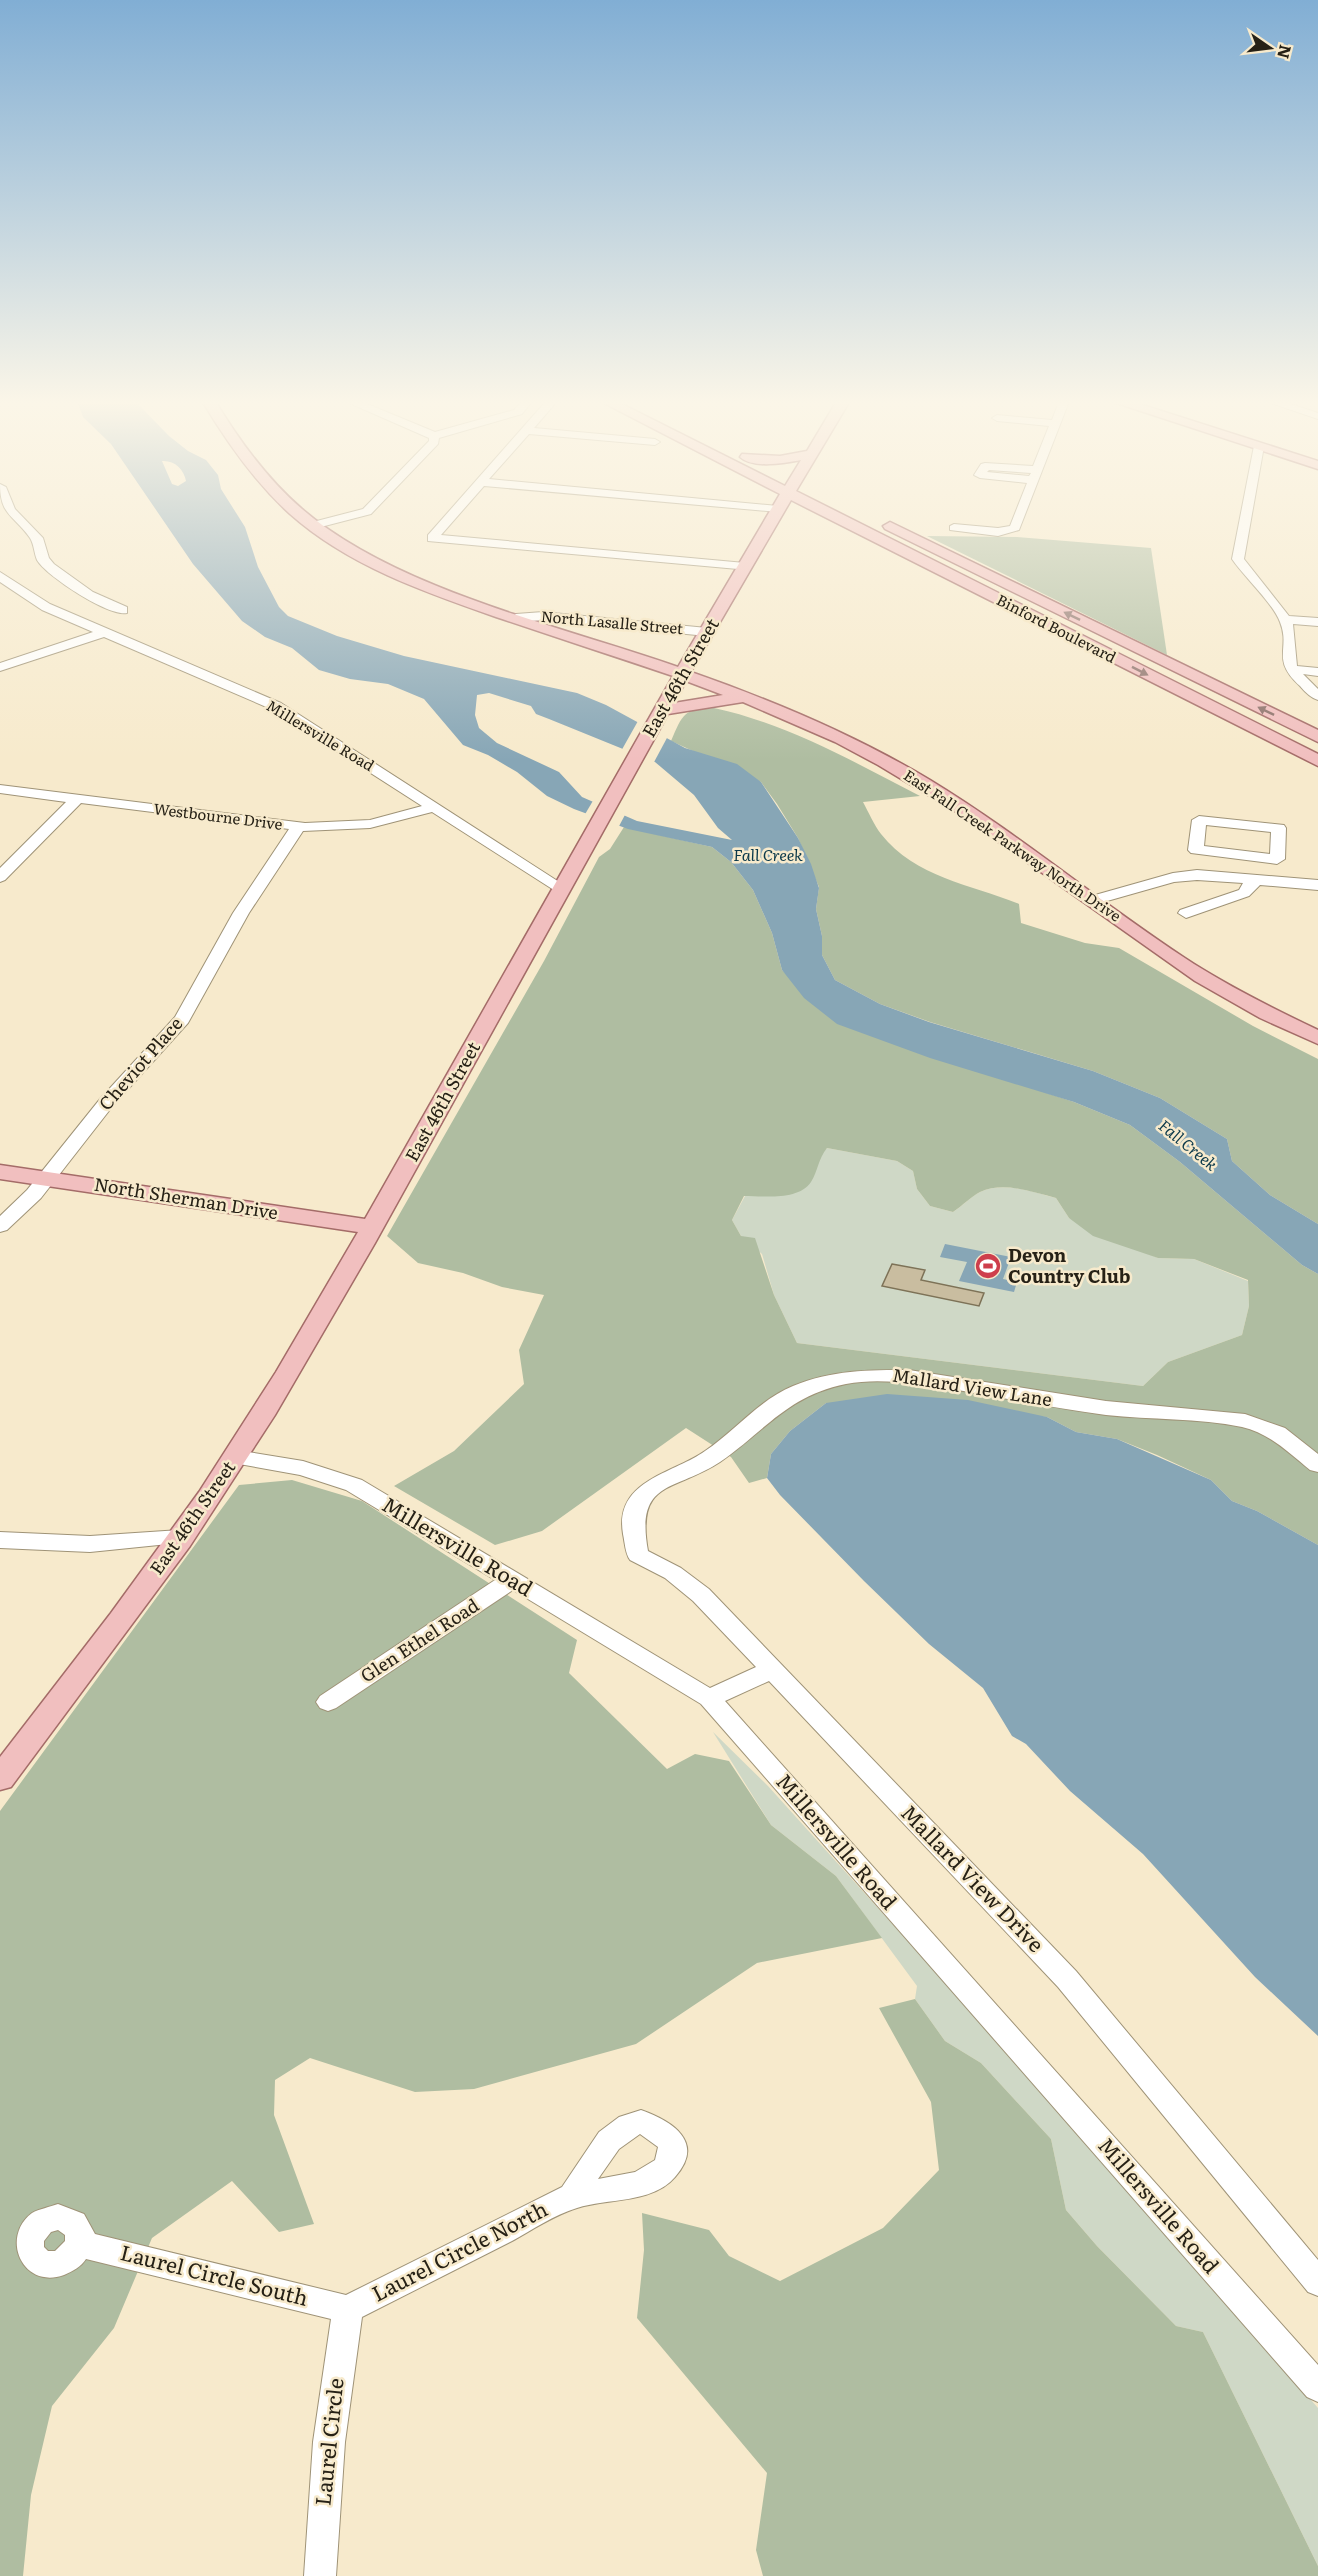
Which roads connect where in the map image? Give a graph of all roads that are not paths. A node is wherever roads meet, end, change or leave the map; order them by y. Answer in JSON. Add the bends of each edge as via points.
{"nodes":[{"id":1,"x":19,"y":519,"type":"edge"},
{"id":2,"x":306,"y":519,"type":"edge"},
{"id":3,"x":337,"y":519,"type":"edge"},
{"id":4,"x":448,"y":519,"type":"edge"},
{"id":5,"x":780,"y":519,"type":"edge"},
{"id":6,"x":839,"y":519,"type":"edge"},
{"id":7,"x":1016,"y":519,"type":"edge"},
{"id":8,"x":1245,"y":519,"type":"edge"},
{"id":9,"x":880,"y":522,"type":"dead end"},
{"id":10,"x":313,"y":525,"type":"junction"},
{"id":11,"x":954,"y":528,"type":"dead end"},
{"id":12,"x":745,"y":567,"type":"junction"},
{"id":13,"x":0,"y":576,"type":"edge"},
{"id":14,"x":87,"y":594,"type":"junction"},
{"id":15,"x":46,"y":607,"type":"junction"},
{"id":16,"x":123,"y":610,"type":"dead end"},
{"id":17,"x":516,"y":618,"type":"junction"},
{"id":18,"x":1285,"y":619,"type":"junction"},
{"id":19,"x":1318,"y":622,"type":"edge"},
{"id":20,"x":707,"y":632,"type":"junction"},
{"id":21,"x":102,"y":633,"type":"junction"},
{"id":22,"x":0,"y":667,"type":"edge"},
{"id":23,"x":1293,"y":669,"type":"junction"},
{"id":24,"x":1318,"y":672,"type":"edge"},
{"id":25,"x":682,"y":675,"type":"junction"},
{"id":26,"x":1318,"y":696,"type":"edge"},
{"id":27,"x":745,"y":698,"type":"junction"},
{"id":28,"x":661,"y":714,"type":"junction"},
{"id":29,"x":1318,"y":737,"type":"edge"},
{"id":30,"x":1318,"y":760,"type":"edge"},
{"id":31,"x":0,"y":789,"type":"edge"},
{"id":32,"x":76,"y":800,"type":"junction"},
{"id":33,"x":434,"y":807,"type":"junction"},
{"id":34,"x":299,"y":826,"type":"junction"},
{"id":35,"x":1277,"y":859,"type":"junction"},
{"id":36,"x":0,"y":877,"type":"edge"},
{"id":37,"x":1264,"y":880,"type":"junction"},
{"id":38,"x":1318,"y":885,"type":"edge"},
{"id":39,"x":562,"y":889,"type":"junction"},
{"id":40,"x":1093,"y":900,"type":"junction"},
{"id":41,"x":1186,"y":913,"type":"dead end"},
{"id":42,"x":1318,"y":1038,"type":"edge"},
{"id":43,"x":0,"y":1172,"type":"edge"},
{"id":44,"x":46,"y":1178,"type":"junction"},
{"id":45,"x":0,"y":1226,"type":"edge"},
{"id":46,"x":372,"y":1227,"type":"junction"},
{"id":47,"x":236,"y":1457,"type":"junction"},
{"id":48,"x":1318,"y":1465,"type":"edge"},
{"id":49,"x":645,"y":1494,"type":"joint"},
{"id":50,"x":180,"y":1537,"type":"junction"},
{"id":51,"x":0,"y":1540,"type":"edge"},
{"id":52,"x":512,"y":1580,"type":"junction"},
{"id":53,"x":772,"y":1670,"type":"junction"},
{"id":54,"x":709,"y":1698,"type":"junction"},
{"id":55,"x":328,"y":1702,"type":"dead end"},
{"id":56,"x":0,"y":1779,"type":"edge"},
{"id":57,"x":572,"y":2196,"type":"dead end"},
{"id":58,"x":80,"y":2244,"type":"dead end"},
{"id":59,"x":1318,"y":2282,"type":"edge"},
{"id":60,"x":348,"y":2308,"type":"junction"},
{"id":61,"x":1318,"y":2387,"type":"edge"},
{"id":62,"x":320,"y":2576,"type":"edge"}],
"edges":[{"from":1,"to":14,"type":"street","via":[[37,538],[47,564]]},
{"from":2,"to":10,"type":"main road","name":"East Fall Creek Parkway North Drive"},
{"from":3,"to":10,"type":"street"},
{"from":4,"to":12,"type":"street","via":[[432,538]]},
{"from":5,"to":12,"type":"main road","name":"East 46th Street"},
{"from":6,"to":30,"type":"main road","name":"Binford Boulevard","one_way":true},
{"from":7,"to":11,"type":"street","via":[[1011,530],[998,532]]},
{"from":8,"to":18,"type":"street","via":[[1238,559]]},
{"from":29,"to":9,"type":"main road","name":"Binford Boulevard","one_way":true},
{"from":10,"to":17,"type":"main road","name":"East Fall Creek Parkway North Drive","via":[[393,571]]},
{"from":12,"to":20,"type":"main road","name":"East 46th Street"},
{"from":13,"to":15,"type":"street","name":"Millersville Road"},
{"from":14,"to":15,"type":"street"},
{"from":14,"to":16,"type":"street"},
{"from":15,"to":21,"type":"street","name":"Millersville Road"},
{"from":17,"to":20,"type":"street","name":"North Lasalle Street","via":[[543,616]]},
{"from":17,"to":25,"type":"main road","name":"East Fall Creek Parkway North Drive"},
{"from":18,"to":19,"type":"street"},
{"from":18,"to":23,"type":"street","via":[[1289,626],[1288,658]]},
{"from":20,"to":25,"type":"main road","name":"East 46th Street"},
{"from":21,"to":22,"type":"street"},
{"from":21,"to":33,"type":"street","name":"Millersville Road","via":[[276,706]]},
{"from":23,"to":24,"type":"street"},
{"from":23,"to":26,"type":"street"},
{"from":25,"to":27,"type":"main road","name":"East Fall Creek Parkway North Drive"},
{"from":25,"to":28,"type":"main road","name":"East 46th Street"},
{"from":27,"to":28,"type":"main road","via":[[695,703]]},
{"from":27,"to":40,"type":"main road","name":"East Fall Creek Parkway North Drive","via":[[833,735],[910,776]]},
{"from":28,"to":39,"type":"main road","name":"East 46th Street"},
{"from":31,"to":32,"type":"street","name":"Westbourne Drive"},
{"from":32,"to":34,"type":"street","name":"Westbourne Drive"},
{"from":32,"to":36,"type":"street"},
{"from":33,"to":34,"type":"street","name":"Westbourne Drive","via":[[370,824]]},
{"from":33,"to":39,"type":"street","name":"Millersville Road"},
{"from":34,"to":44,"type":"street","name":"Cheviot Place","via":[[241,913],[182,1019],[106,1103]]},
{"from":35,"to":35,"type":"street","via":[[1279,828],[1199,820],[1196,850]]},
{"from":35,"to":37,"type":"street","via":[[1275,875]]},
{"from":37,"to":38,"type":"street"},
{"from":37,"to":40,"type":"street","via":[[1216,875],[1179,877]]},
{"from":37,"to":41,"type":"street","via":[[1251,883],[1244,893]]},
{"from":39,"to":46,"type":"main road","name":"East 46th Street"},
{"from":40,"to":42,"type":"main road","name":"East Fall Creek Parkway North Drive","via":[[1193,971]]},
{"from":43,"to":44,"type":"main road","name":"North Sherman Drive"},
{"from":44,"to":45,"type":"street","name":"Cheviot Place"},
{"from":44,"to":46,"type":"main road","name":"North Sherman Drive"},
{"from":46,"to":47,"type":"main road","name":"East 46th Street"},
{"from":47,"to":50,"type":"main road","name":"East 46th Street"},
{"from":47,"to":52,"type":"street","name":"Millersville Road","via":[[303,1468],[354,1485]]},
{"from":48,"to":49,"type":"street","name":"Mallard View Lane","via":[[1278,1433],[1252,1422],[1106,1408],[909,1376],[864,1375],[799,1391],[755,1420],[712,1457],[666,1478]]},
{"from":49,"to":53,"type":"street","name":"Mallard View Drive","via":[[635,1511],[633,1527],[638,1555],[694,1588]]},
{"from":50,"to":51,"type":"street","via":[[90,1544]]},
{"from":50,"to":56,"type":"main road","name":"East 46th Street"},
{"from":52,"to":54,"type":"street","name":"Millersville Road"},
{"from":52,"to":55,"type":"street","name":"Glen Ethel Road"},
{"from":53,"to":54,"type":"street"},
{"from":53,"to":59,"type":"street","name":"Mallard View Drive","via":[[1067,1979]]},
{"from":54,"to":61,"type":"street","name":"Millersville Road"},
{"from":57,"to":60,"type":"street","name":"Laurel Circle North"},
{"from":58,"to":60,"type":"street","name":"Laurel Circle South"},
{"from":60,"to":62,"type":"street","name":"Laurel Circle","via":[[332,2401]]}]}
